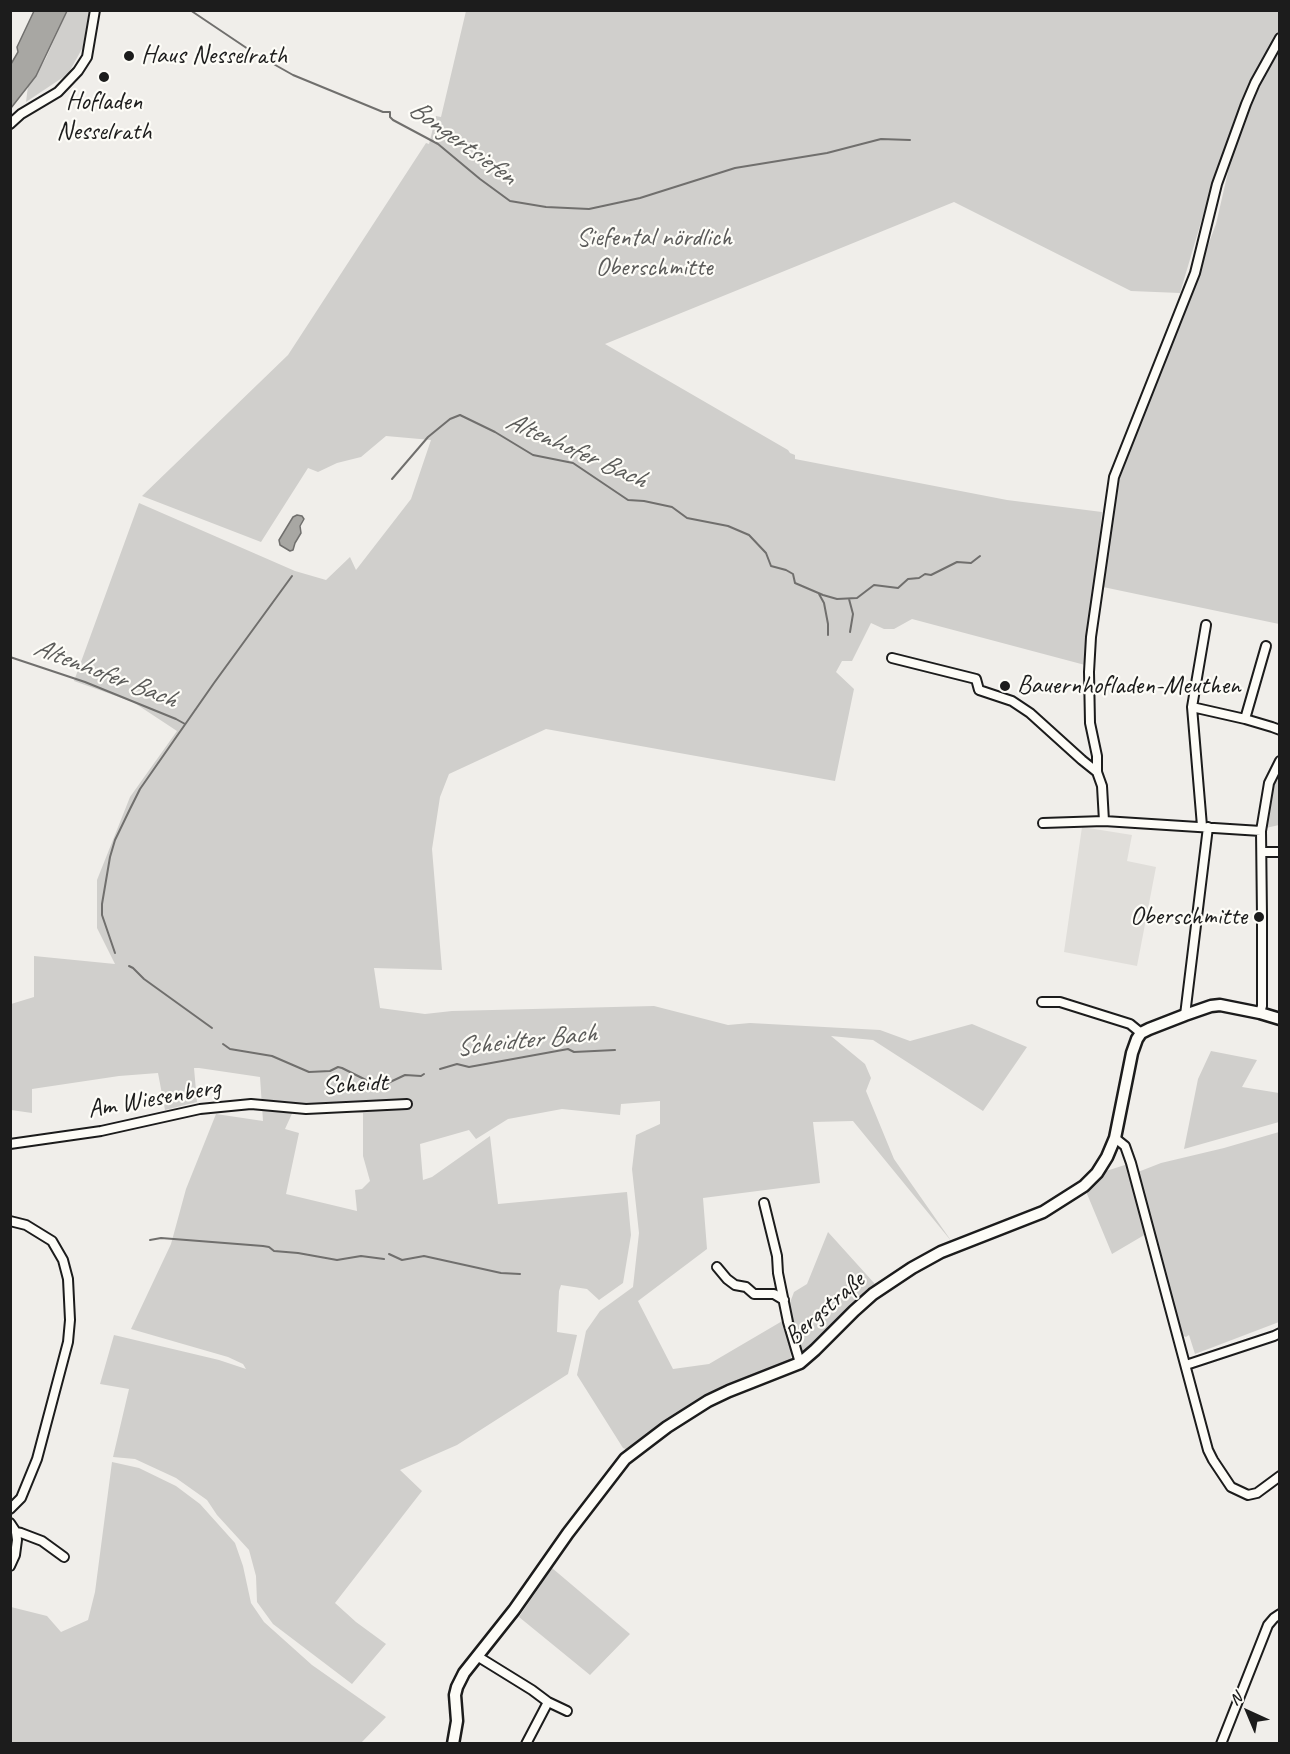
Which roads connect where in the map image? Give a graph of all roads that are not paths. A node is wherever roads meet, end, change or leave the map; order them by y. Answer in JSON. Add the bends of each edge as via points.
{"nodes":[{"id":1,"x":95,"y":10,"type":"edge"},
{"id":2,"x":1280,"y":38,"type":"edge"},
{"id":3,"x":10,"y":124,"type":"edge"},
{"id":4,"x":1206,"y":625,"type":"dead end"},
{"id":5,"x":1266,"y":646,"type":"dead end"},
{"id":6,"x":892,"y":658,"type":"dead end"},
{"id":7,"x":1192,"y":707,"type":"junction"},
{"id":8,"x":1245,"y":720,"type":"junction"},
{"id":9,"x":1280,"y":730,"type":"edge"},
{"id":10,"x":1280,"y":761,"type":"edge"},
{"id":11,"x":1097,"y":772,"type":"junction"},
{"id":12,"x":1104,"y":821,"type":"junction"},
{"id":13,"x":1043,"y":823,"type":"dead end"},
{"id":14,"x":1205,"y":827,"type":"junction"},
{"id":15,"x":1261,"y":831,"type":"junction"},
{"id":16,"x":1262,"y":852,"type":"junction"},
{"id":17,"x":1280,"y":852,"type":"edge"},
{"id":18,"x":1042,"y":1002,"type":"dead end"},
{"id":19,"x":1260,"y":1013,"type":"junction"},
{"id":20,"x":1185,"y":1015,"type":"junction"},
{"id":21,"x":1280,"y":1019,"type":"edge"},
{"id":22,"x":1141,"y":1033,"type":"junction"},
{"id":23,"x":407,"y":1104,"type":"dead end"},
{"id":24,"x":306,"y":1109,"type":"joint"},
{"id":25,"x":1115,"y":1138,"type":"junction"},
{"id":26,"x":10,"y":1144,"type":"edge"},
{"id":27,"x":764,"y":1203,"type":"dead end"},
{"id":28,"x":10,"y":1221,"type":"edge"},
{"id":29,"x":717,"y":1267,"type":"dead end"},
{"id":30,"x":784,"y":1300,"type":"junction"},
{"id":31,"x":1280,"y":1333,"type":"edge"},
{"id":32,"x":800,"y":1363,"type":"junction"},
{"id":33,"x":1186,"y":1365,"type":"junction"},
{"id":34,"x":1280,"y":1476,"type":"edge"},
{"id":35,"x":10,"y":1509,"type":"edge"},
{"id":36,"x":10,"y":1523,"type":"edge"},
{"id":37,"x":16,"y":1532,"type":"junction"},
{"id":38,"x":64,"y":1557,"type":"dead end"},
{"id":39,"x":10,"y":1566,"type":"edge"},
{"id":40,"x":1280,"y":1614,"type":"edge"},
{"id":41,"x":477,"y":1656,"type":"junction"},
{"id":42,"x":548,"y":1702,"type":"junction"},
{"id":43,"x":567,"y":1711,"type":"dead end"},
{"id":44,"x":453,"y":1743,"type":"edge"},
{"id":45,"x":526,"y":1743,"type":"edge"},
{"id":46,"x":1221,"y":1743,"type":"edge"}],
"edges":[{"from":1,"to":3,"type":"street","via":[[87,57],[78,71],[58,92]]},
{"from":2,"to":11,"type":"street","via":[[1246,104],[1217,184],[1195,273],[1114,477],[1091,637],[1090,723]]},
{"from":4,"to":7,"type":"street"},
{"from":5,"to":8,"type":"street"},
{"from":6,"to":11,"type":"street","via":[[976,679],[979,690],[1030,713]]},
{"from":7,"to":8,"type":"street"},
{"from":7,"to":14,"type":"street"},
{"from":8,"to":9,"type":"street"},
{"from":10,"to":15,"type":"street","via":[[1269,783]]},
{"from":11,"to":12,"type":"street"},
{"from":12,"to":13,"type":"street"},
{"from":12,"to":14,"type":"street"},
{"from":14,"to":15,"type":"street"},
{"from":14,"to":20,"type":"street"},
{"from":15,"to":16,"type":"street"},
{"from":16,"to":17,"type":"street"},
{"from":16,"to":19,"type":"street"},
{"from":18,"to":22,"type":"street","via":[[1060,1002],[1130,1024]]},
{"from":19,"to":20,"type":"street","via":[[1220,1005]]},
{"from":19,"to":21,"type":"street"},
{"from":20,"to":22,"type":"street"},
{"from":22,"to":25,"type":"street","name":"Bergstraße","via":[[1132,1053]]},
{"from":23,"to":24,"type":"street","name":"Scheidt"},
{"from":24,"to":26,"type":"street","name":"Am Wiesenberg","via":[[251,1104],[200,1109],[101,1131]]},
{"from":25,"to":32,"type":"street","name":"Bergstraße","via":[[1097,1173],[1084,1186],[1043,1212],[941,1252],[893,1280]]},
{"from":25,"to":33,"type":"street","via":[[1125,1146]]},
{"from":27,"to":30,"type":"street"},
{"from":28,"to":35,"type":"street","via":[[26,1225],[52,1241],[68,1279],[70,1320],[68,1342],[37,1459],[21,1498]]},
{"from":29,"to":30,"type":"street","via":[[735,1285],[754,1294],[774,1294]]},
{"from":30,"to":32,"type":"street"},
{"from":31,"to":33,"type":"street"},
{"from":32,"to":41,"type":"street","name":"Bergstraße","via":[[708,1401],[625,1459]]},
{"from":33,"to":34,"type":"street","via":[[1208,1450],[1231,1487],[1248,1495],[1257,1494]]},
{"from":36,"to":37,"type":"street"},
{"from":37,"to":38,"type":"street","via":[[42,1542]]},
{"from":37,"to":39,"type":"street","via":[[17,1548]]},
{"from":40,"to":46,"type":"street","via":[[1268,1625]]},
{"from":41,"to":42,"type":"street"},
{"from":41,"to":44,"type":"street","name":"Bergstraße","via":[[457,1687],[458,1720]]},
{"from":42,"to":43,"type":"street"},
{"from":42,"to":45,"type":"street"}]}
